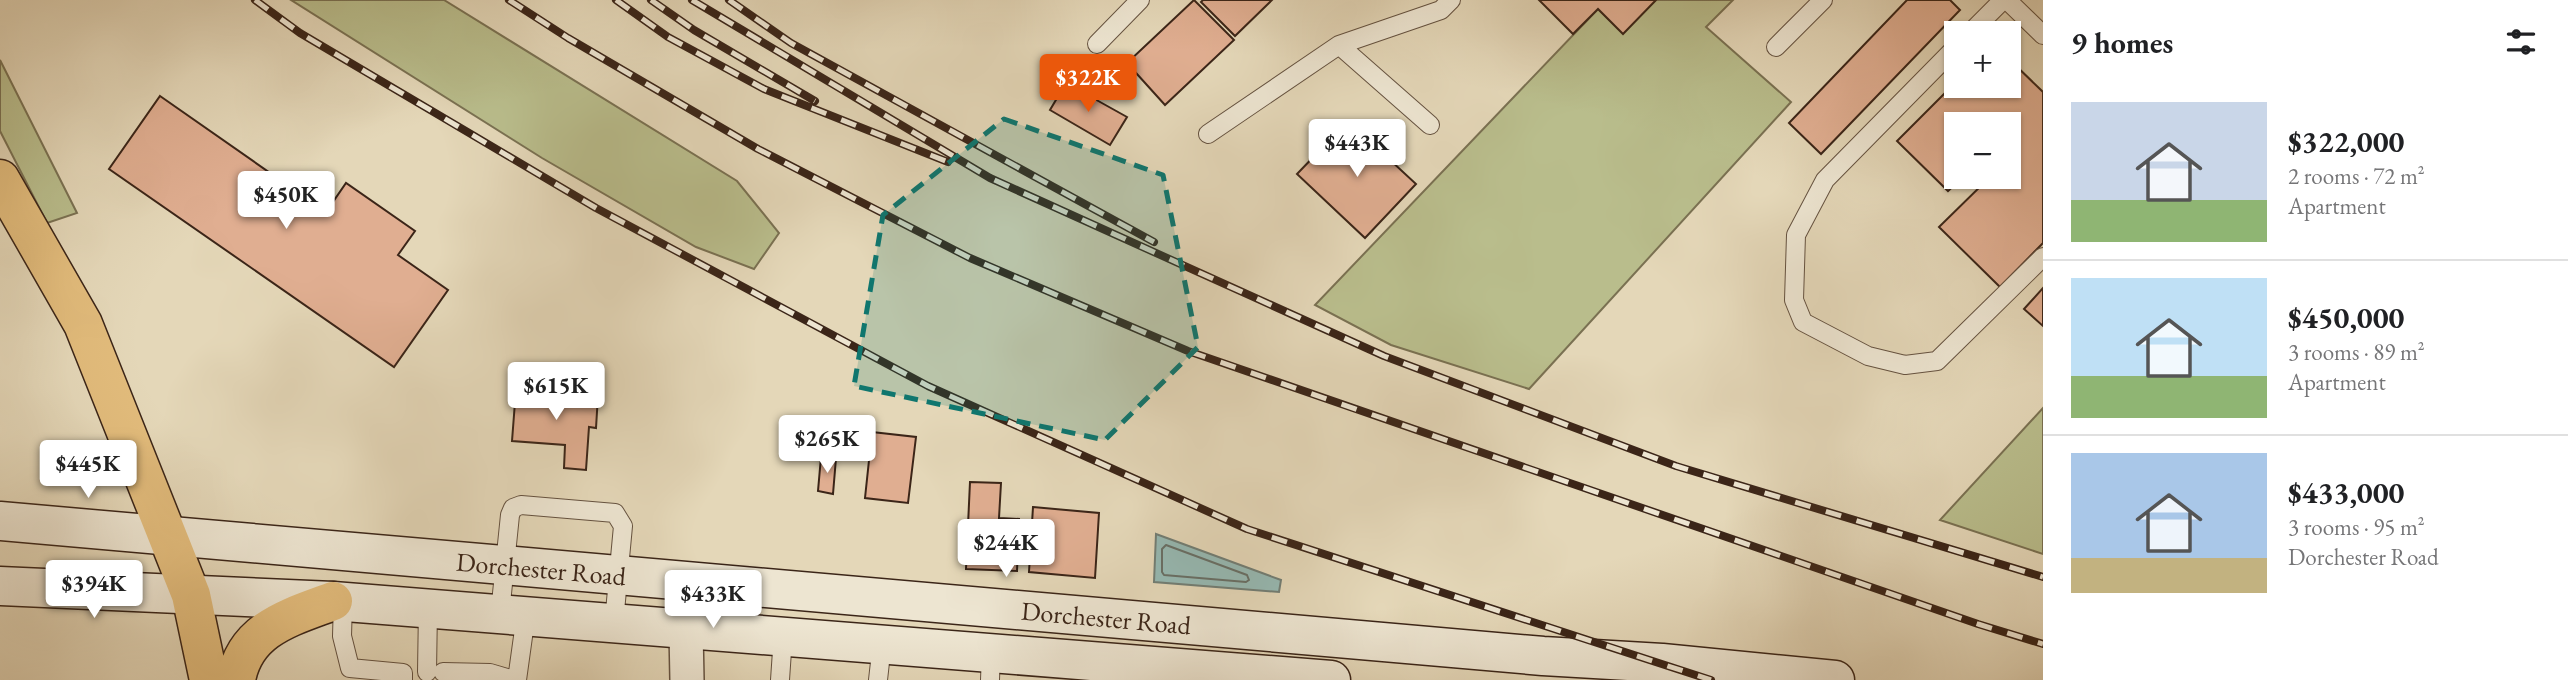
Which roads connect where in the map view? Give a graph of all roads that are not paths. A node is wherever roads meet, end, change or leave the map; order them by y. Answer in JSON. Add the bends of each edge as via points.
{"nodes":[{"id":1,"x":1140,"y":0,"type":"edge"},
{"id":2,"x":1451,"y":0,"type":"edge"},
{"id":3,"x":1823,"y":0,"type":"edge"},
{"id":4,"x":2005,"y":0,"type":"edge"},
{"id":5,"x":1983,"y":21,"type":"edge"},
{"id":6,"x":2043,"y":35,"type":"edge"},
{"id":7,"x":1097,"y":44,"type":"dead end"},
{"id":8,"x":1339,"y":46,"type":"junction"},
{"id":9,"x":1776,"y":47,"type":"dead end"},
{"id":10,"x":1944,"y":59,"type":"edge"},
{"id":11,"x":1430,"y":125,"type":"dead end"},
{"id":12,"x":1208,"y":134,"type":"dead end"},
{"id":13,"x":0,"y":179,"type":"edge"},
{"id":14,"x":2043,"y":257,"type":"edge"},
{"id":15,"x":0,"y":521,"type":"edge"},
{"id":16,"x":170,"y":537,"type":"junction"},
{"id":17,"x":505,"y":566,"type":"junction"},
{"id":18,"x":619,"y":576,"type":"junction"},
{"id":19,"x":685,"y":581,"type":"junction"},
{"id":20,"x":0,"y":586,"type":"edge"},
{"id":21,"x":191,"y":595,"type":"junction"},
{"id":22,"x":338,"y":601,"type":"junction"},
{"id":23,"x":428,"y":608,"type":"junction"},
{"id":24,"x":513,"y":614,"type":"junction"},
{"id":25,"x":614,"y":622,"type":"junction"},
{"id":26,"x":686,"y":629,"type":"junction"},
{"id":27,"x":783,"y":636,"type":"junction"},
{"id":28,"x":880,"y":662,"type":"edge"},
{"id":29,"x":991,"y":666,"type":"edge"},
{"id":30,"x":1544,"y":668,"type":"edge"},
{"id":31,"x":438,"y":675,"type":"edge"},
{"id":32,"x":1198,"y":675,"type":"edge"},
{"id":33,"x":403,"y":676,"type":"edge"},
{"id":34,"x":1754,"y":676,"type":"edge"},
{"id":35,"x":209,"y":680,"type":"edge"},
{"id":36,"x":236,"y":680,"type":"edge"},
{"id":37,"x":515,"y":680,"type":"edge"},
{"id":38,"x":687,"y":680,"type":"edge"},
{"id":39,"x":780,"y":680,"type":"edge"},
{"id":40,"x":1331,"y":680,"type":"edge"},
{"id":41,"x":1835,"y":680,"type":"edge"}],
"edges":[{"from":1,"to":7,"type":"lane"},
{"from":2,"to":8,"type":"lane","via":[[1441,10]]},
{"from":3,"to":9,"type":"lane"},
{"from":4,"to":5,"type":"lane"},
{"from":4,"to":6,"type":"lane"},
{"from":8,"to":11,"type":"lane"},
{"from":8,"to":12,"type":"lane"},
{"from":10,"to":14,"type":"lane","via":[[1825,180],[1796,235],[1794,300],[1803,321],[1868,356],[1905,365],[1937,361]]},
{"from":13,"to":16,"type":"highway","via":[[83,324]]},
{"from":15,"to":16,"type":"main road","name":"Dorchester Road"},
{"from":16,"to":17,"type":"main road","name":"Dorchester Road"},
{"from":16,"to":21,"type":"highway"},
{"from":17,"to":18,"type":"main road","name":"Dorchester Road"},
{"from":17,"to":18,"type":"lane","via":[[513,508],[615,513],[623,526]]},
{"from":17,"to":24,"type":"lane"},
{"from":18,"to":19,"type":"main road","name":"Dorchester Road"},
{"from":18,"to":25,"type":"lane"},
{"from":19,"to":26,"type":"street"},
{"from":19,"to":30,"type":"main road","name":"Dorchester Road"},
{"from":20,"to":21,"type":"main road","name":"Dorchester Road"},
{"from":21,"to":22,"type":"main road","name":"Dorchester Road"},
{"from":21,"to":35,"type":"highway"},
{"from":22,"to":23,"type":"main road","name":"Dorchester Road"},
{"from":22,"to":33,"type":"lane","via":[[350,668]]},
{"from":22,"to":36,"type":"highway","via":[[263,632],[244,657]]},
{"from":23,"to":24,"type":"main road","name":"Dorchester Road"},
{"from":23,"to":31,"type":"lane"},
{"from":24,"to":25,"type":"main road","name":"Dorchester Road"},
{"from":24,"to":37,"type":"lane"},
{"from":25,"to":26,"type":"main road","name":"Dorchester Road"},
{"from":26,"to":27,"type":"main road","name":"Dorchester Road"},
{"from":26,"to":38,"type":"street"},
{"from":27,"to":28,"type":"main road","name":"Dorchester Road"},
{"from":27,"to":39,"type":"lane"},
{"from":28,"to":29,"type":"main road","name":"Dorchester Road"},
{"from":29,"to":32,"type":"main road","name":"Dorchester Road"},
{"from":30,"to":34,"type":"main road","name":"Dorchester Road"},
{"from":31,"to":33,"type":"lane"},
{"from":31,"to":37,"type":"lane","via":[[490,673]]},
{"from":32,"to":40,"type":"main road","name":"Dorchester Road"},
{"from":34,"to":41,"type":"main road","name":"Dorchester Road"}]}
